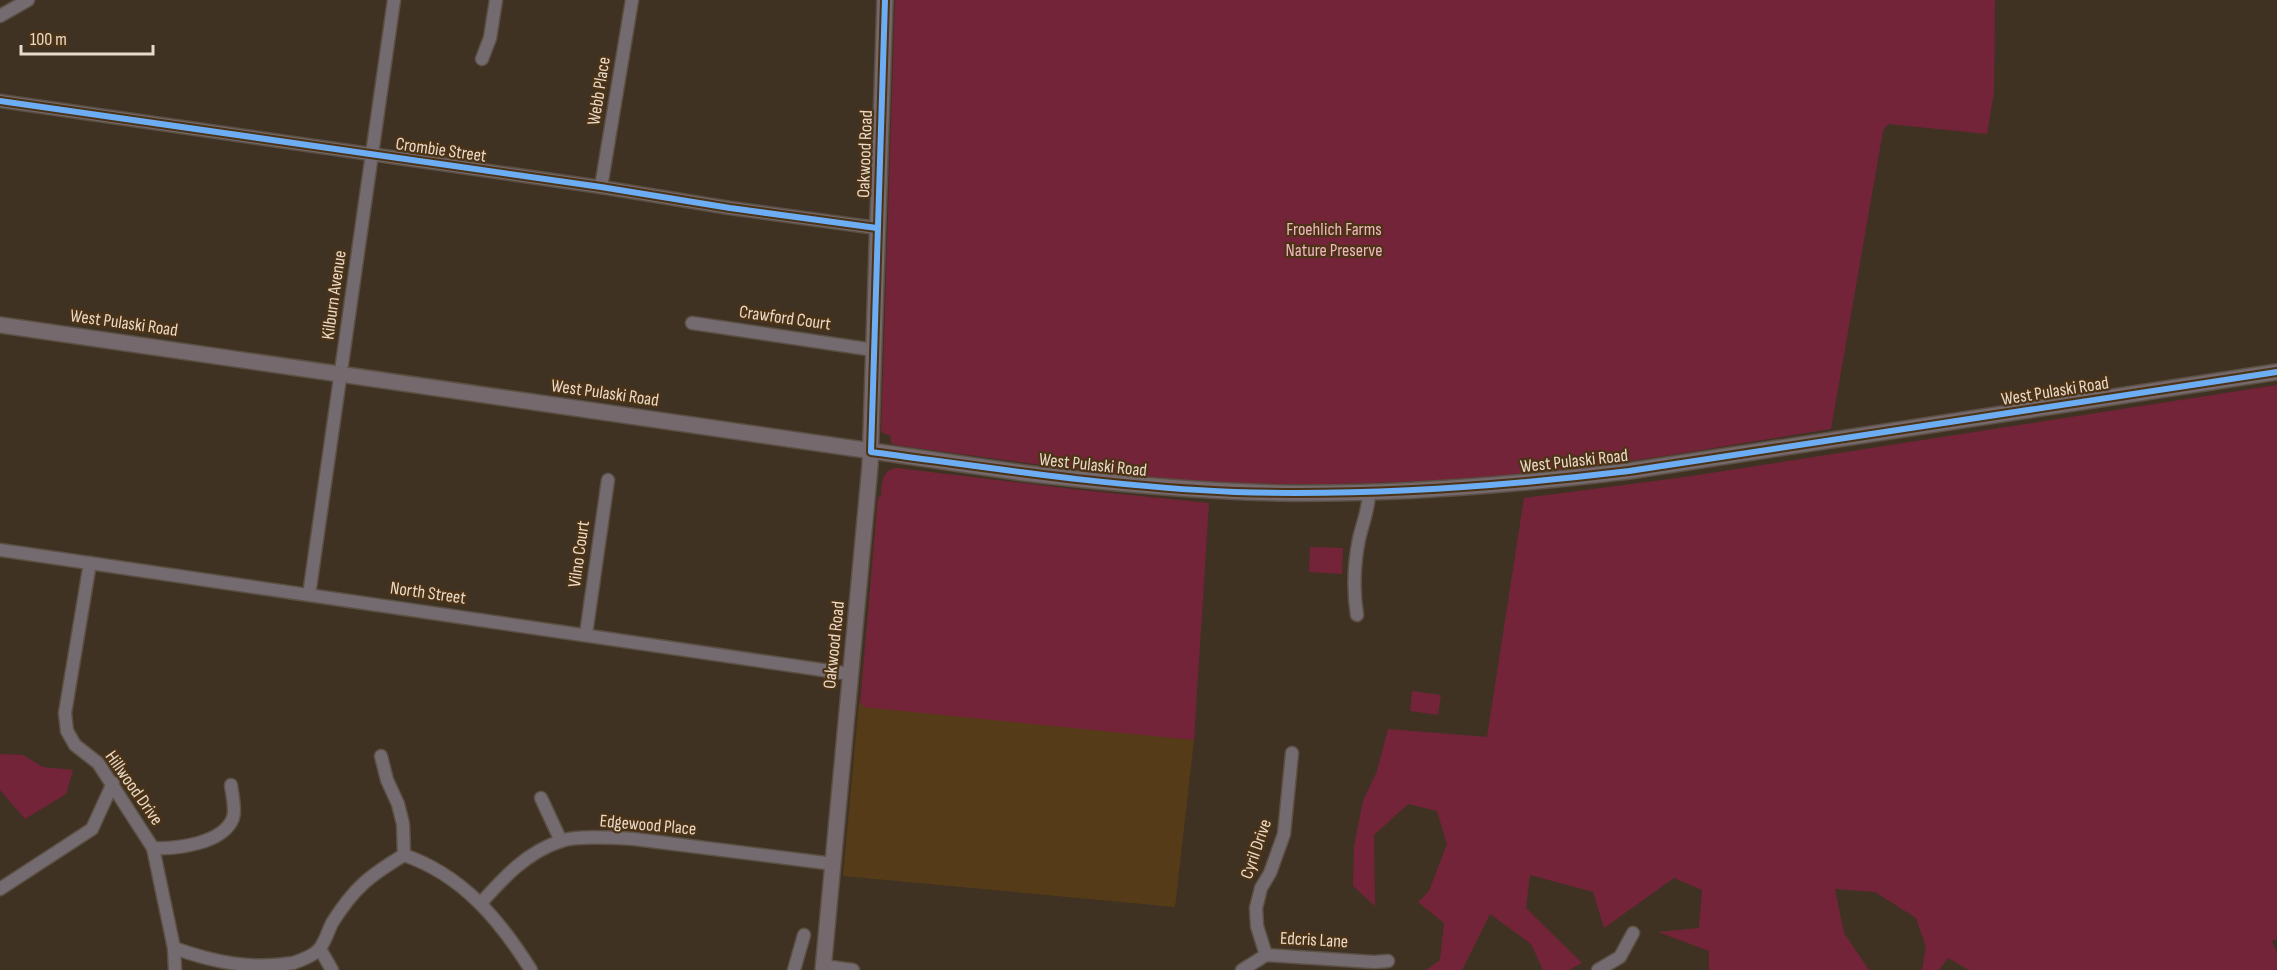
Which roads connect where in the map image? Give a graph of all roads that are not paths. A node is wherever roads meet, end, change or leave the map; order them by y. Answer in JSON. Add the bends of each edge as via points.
{"nodes":[{"id":1,"x":28,"y":0,"type":"edge"},
{"id":2,"x":394,"y":0,"type":"edge"},
{"id":3,"x":496,"y":0,"type":"edge"},
{"id":4,"x":632,"y":0,"type":"edge"},
{"id":5,"x":885,"y":0,"type":"edge"},
{"id":6,"x":0,"y":16,"type":"edge"},
{"id":7,"x":482,"y":59,"type":"dead end"},
{"id":8,"x":0,"y":101,"type":"edge"},
{"id":9,"x":372,"y":155,"type":"junction"},
{"id":10,"x":601,"y":187,"type":"junction"},
{"id":11,"x":877,"y":228,"type":"junction"},
{"id":12,"x":692,"y":322,"type":"dead end"},
{"id":13,"x":0,"y":325,"type":"edge"},
{"id":14,"x":874,"y":350,"type":"junction"},
{"id":15,"x":2277,"y":372,"type":"edge"},
{"id":16,"x":341,"y":375,"type":"junction"},
{"id":17,"x":871,"y":452,"type":"junction"},
{"id":18,"x":608,"y":480,"type":"dead end"},
{"id":19,"x":1369,"y":492,"type":"junction"},
{"id":20,"x":0,"y":550,"type":"edge"},
{"id":21,"x":90,"y":563,"type":"junction"},
{"id":22,"x":309,"y":595,"type":"junction"},
{"id":23,"x":1358,"y":615,"type":"dead end"},
{"id":24,"x":586,"y":634,"type":"junction"},
{"id":25,"x":850,"y":674,"type":"junction"},
{"id":26,"x":1292,"y":753,"type":"dead end"},
{"id":27,"x":381,"y":756,"type":"dead end"},
{"id":28,"x":113,"y":783,"type":"junction"},
{"id":29,"x":231,"y":785,"type":"dead end"},
{"id":30,"x":541,"y":798,"type":"dead end"},
{"id":31,"x":561,"y":841,"type":"junction"},
{"id":32,"x":153,"y":848,"type":"junction"},
{"id":33,"x":404,"y":855,"type":"junction"},
{"id":34,"x":834,"y":864,"type":"junction"},
{"id":35,"x":0,"y":889,"type":"edge"},
{"id":36,"x":481,"y":903,"type":"junction"},
{"id":37,"x":1633,"y":933,"type":"dead end"},
{"id":38,"x":804,"y":934,"type":"dead end"},
{"id":39,"x":174,"y":948,"type":"junction"},
{"id":40,"x":320,"y":949,"type":"junction"},
{"id":41,"x":1266,"y":955,"type":"junction"},
{"id":42,"x":1388,"y":961,"type":"dead end"},
{"id":43,"x":823,"y":968,"type":"edge"},
{"id":44,"x":175,"y":970,"type":"edge"},
{"id":45,"x":332,"y":970,"type":"edge"},
{"id":46,"x":531,"y":970,"type":"edge"},
{"id":47,"x":794,"y":970,"type":"edge"},
{"id":48,"x":853,"y":970,"type":"edge"},
{"id":49,"x":1242,"y":970,"type":"edge"},
{"id":50,"x":1598,"y":970,"type":"edge"}],
"edges":[{"from":1,"to":6,"type":"street"},
{"from":2,"to":9,"type":"street","name":"Kilburn Avenue"},
{"from":3,"to":7,"type":"street"},
{"from":4,"to":10,"type":"street","name":"Webb Place"},
{"from":5,"to":11,"type":"main road","name":"Oakwood Road"},
{"from":8,"to":9,"type":"street","name":"Crombie Street"},
{"from":9,"to":10,"type":"street","name":"Crombie Street"},
{"from":9,"to":16,"type":"street","name":"Kilburn Avenue"},
{"from":10,"to":11,"type":"street","name":"Crombie Street"},
{"from":11,"to":14,"type":"main road","name":"Oakwood Road"},
{"from":12,"to":14,"type":"street","name":"Crawford Court"},
{"from":13,"to":16,"type":"main road","name":"West Pulaski Road"},
{"from":14,"to":17,"type":"main road","name":"Oakwood Road"},
{"from":15,"to":19,"type":"main road","name":"West Pulaski Road","via":[[1629,471]]},
{"from":16,"to":17,"type":"main road","name":"West Pulaski Road"},
{"from":16,"to":22,"type":"street","name":"Kilburn Avenue"},
{"from":17,"to":19,"type":"main road","name":"West Pulaski Road","via":[[1107,483],[1234,492]]},
{"from":17,"to":25,"type":"main road","name":"Oakwood Road"},
{"from":18,"to":24,"type":"street","name":"Vilno Court"},
{"from":19,"to":23,"type":"street","via":[[1354,582]]},
{"from":20,"to":21,"type":"street","name":"North Street"},
{"from":21,"to":22,"type":"street","name":"North Street"},
{"from":21,"to":28,"type":"street","name":"Hillwood Drive","via":[[65,713],[67,731],[75,745],[98,763]]},
{"from":22,"to":24,"type":"street","name":"North Street"},
{"from":24,"to":25,"type":"street","name":"North Street"},
{"from":25,"to":34,"type":"main road","name":"Oakwood Road"},
{"from":26,"to":41,"type":"street","name":"Cyril Drive","via":[[1284,834],[1256,908]]},
{"from":27,"to":33,"type":"street","via":[[403,824]]},
{"from":28,"to":32,"type":"street","name":"Hillwood Drive"},
{"from":28,"to":35,"type":"street","via":[[92,830]]},
{"from":29,"to":32,"type":"street","via":[[233,817],[223,831],[176,849]]},
{"from":30,"to":31,"type":"street"},
{"from":31,"to":34,"type":"street","name":"Edgewood Place","via":[[634,839]]},
{"from":31,"to":36,"type":"street","name":"Edgewood Place","via":[[522,861]]},
{"from":32,"to":39,"type":"street","name":"Hillwood Drive"},
{"from":33,"to":36,"type":"street","via":[[450,877]]},
{"from":33,"to":40,"type":"street","via":[[356,888],[330,926]]},
{"from":34,"to":43,"type":"main road","name":"Oakwood Road"},
{"from":36,"to":46,"type":"street"},
{"from":37,"to":50,"type":"street","via":[[1620,957]]},
{"from":38,"to":47,"type":"street"},
{"from":39,"to":40,"type":"street","via":[[254,970],[278,968]]},
{"from":39,"to":44,"type":"street","name":"Hillwood Drive"},
{"from":40,"to":45,"type":"street"},
{"from":41,"to":42,"type":"street","name":"Edcris Lane"},
{"from":41,"to":49,"type":"street","name":"Edcris Lane"},
{"from":43,"to":48,"type":"street"}]}
